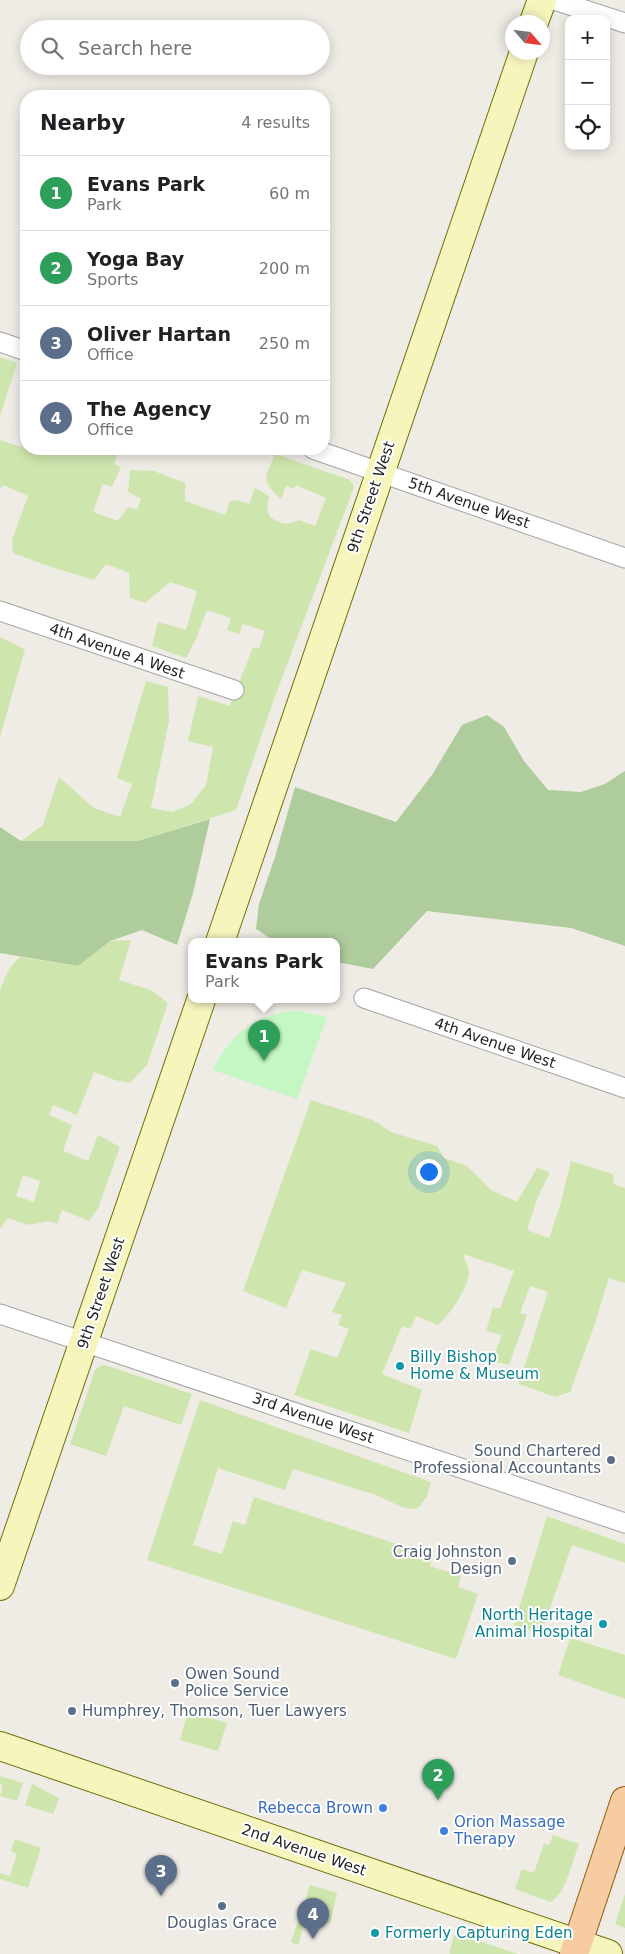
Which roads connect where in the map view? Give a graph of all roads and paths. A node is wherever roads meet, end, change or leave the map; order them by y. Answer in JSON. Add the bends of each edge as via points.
{"nodes":[{"id":1,"x":542,"y":0,"type":"edge"},
{"id":2,"x":554,"y":0,"type":"edge"},
{"id":3,"x":537,"y":15,"type":"edge"},
{"id":4,"x":625,"y":23,"type":"edge"},
{"id":5,"x":521,"y":60,"type":"edge"},
{"id":6,"x":0,"y":342,"type":"edge"},
{"id":7,"x":20,"y":349,"type":"edge"},
{"id":8,"x":330,"y":455,"type":"edge"},
{"id":9,"x":380,"y":472,"type":"junction"},
{"id":10,"x":625,"y":558,"type":"edge"},
{"id":11,"x":0,"y":611,"type":"edge"},
{"id":12,"x":234,"y":690,"type":"dead end"},
{"id":13,"x":221,"y":938,"type":"edge"},
{"id":14,"x":364,"y":998,"type":"dead end"},
{"id":15,"x":200,"y":1003,"type":"edge"},
{"id":16,"x":625,"y":1088,"type":"edge"},
{"id":17,"x":0,"y":1314,"type":"edge"},
{"id":18,"x":85,"y":1342,"type":"junction"},
{"id":19,"x":625,"y":1523,"type":"edge"},
{"id":20,"x":0,"y":1586,"type":"edge"},
{"id":21,"x":0,"y":1746,"type":"edge"},
{"id":22,"x":625,"y":1801,"type":"edge"},
{"id":23,"x":576,"y":1949,"type":"edge"},
{"id":24,"x":608,"y":1954,"type":"edge"}],
"edges":[{"from":1,"to":3,"type":"street"},
{"from":2,"to":4,"type":"street"},
{"from":5,"to":9,"type":"street","name":"9th Street West"},
{"from":6,"to":7,"type":"street"},
{"from":8,"to":9,"type":"street","name":"5th Avenue West"},
{"from":9,"to":10,"type":"street","name":"5th Avenue West"},
{"from":9,"to":13,"type":"street","name":"9th Street West"},
{"from":11,"to":12,"type":"street","name":"4th Avenue A West"},
{"from":14,"to":16,"type":"street","name":"4th Avenue West"},
{"from":15,"to":18,"type":"street","name":"9th Street West"},
{"from":17,"to":18,"type":"street","name":"3rd Avenue West"},
{"from":18,"to":19,"type":"street","name":"3rd Avenue West"},
{"from":18,"to":20,"type":"street","name":"9th Street West"},
{"from":21,"to":23,"type":"street","name":"2nd Avenue West"},
{"from":22,"to":23,"type":"main road"},
{"from":23,"to":24,"type":"street","name":"2nd Avenue West"}]}
